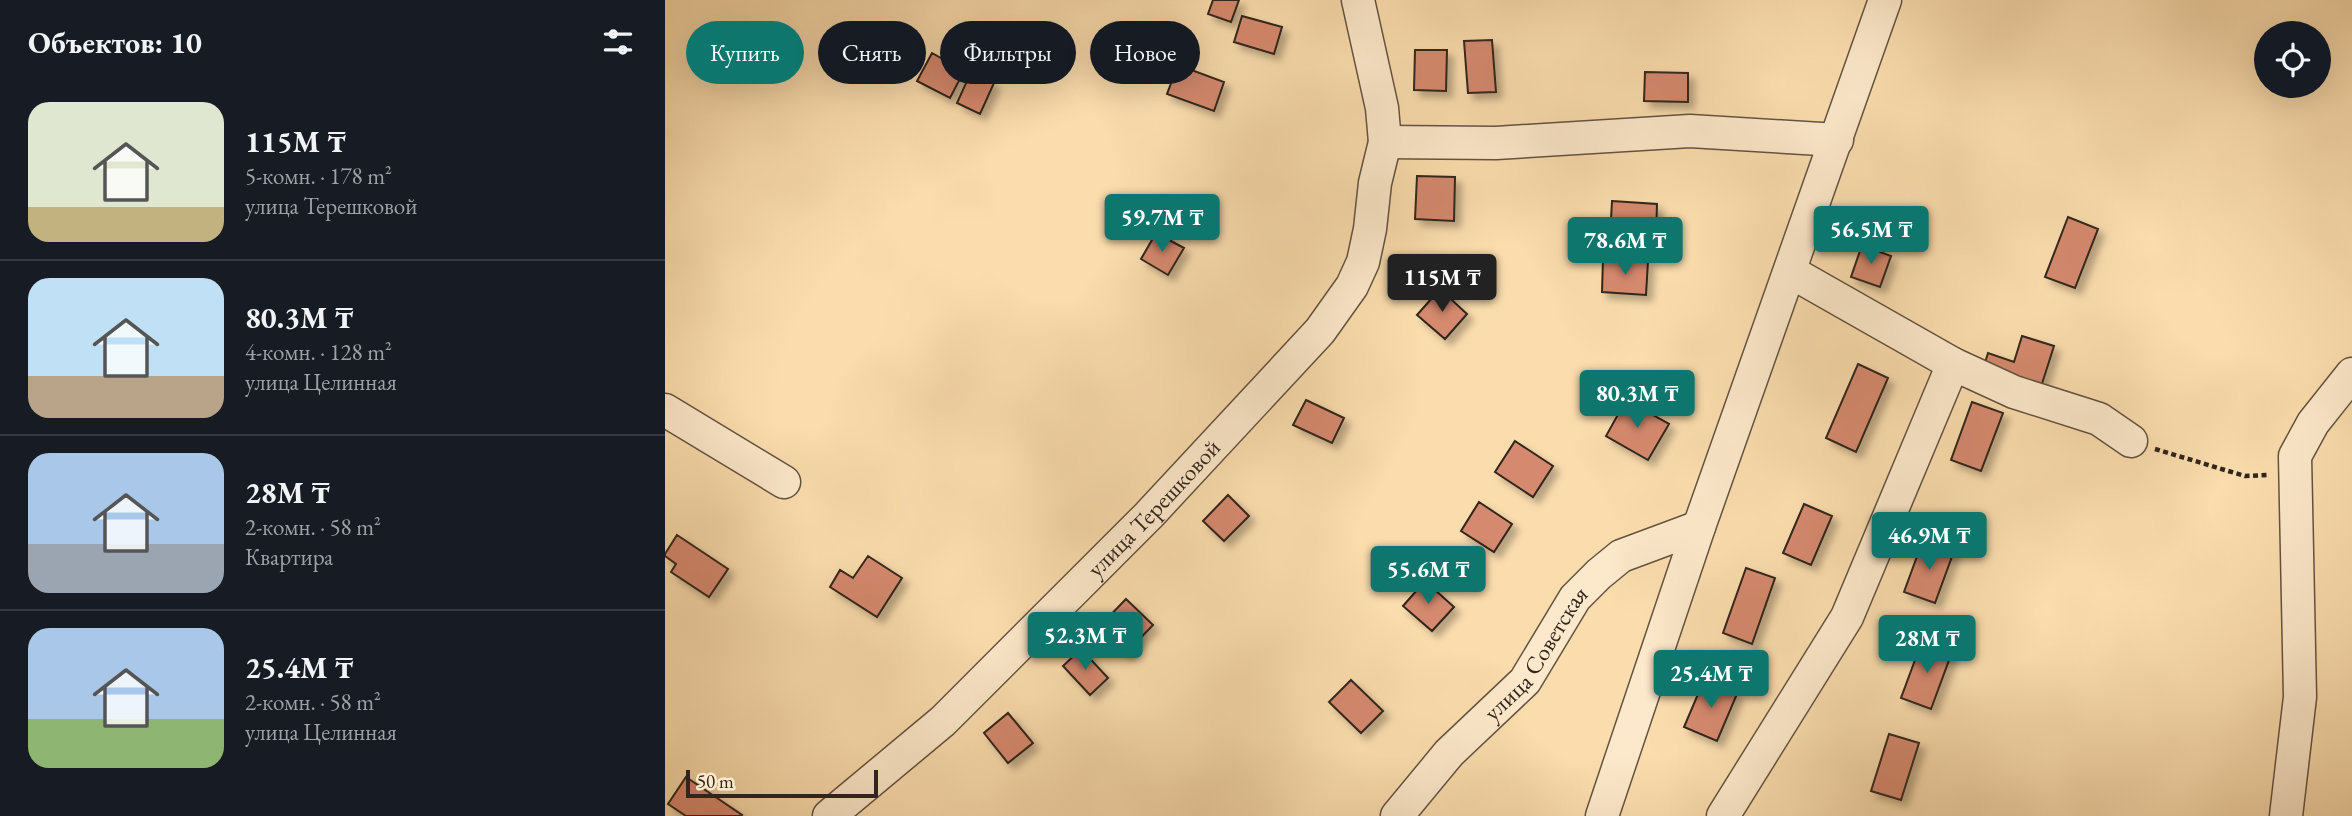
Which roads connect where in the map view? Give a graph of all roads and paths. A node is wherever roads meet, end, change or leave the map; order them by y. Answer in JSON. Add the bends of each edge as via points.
{"nodes":[{"id":1,"x":1358,"y":0,"type":"edge"},
{"id":2,"x":1885,"y":0,"type":"edge"},
{"id":3,"x":1837,"y":140,"type":"junction"},
{"id":4,"x":1385,"y":142,"type":"junction"},
{"id":5,"x":1791,"y":272,"type":"junction"},
{"id":6,"x":1953,"y":364,"type":"junction"},
{"id":7,"x":2349,"y":382,"type":"edge"},
{"id":8,"x":666,"y":412,"type":"edge"},
{"id":9,"x":2131,"y":441,"type":"joint"},
{"id":10,"x":2295,"y":456,"type":"junction"},
{"id":11,"x":784,"y":482,"type":"dead end"},
{"id":12,"x":1699,"y":527,"type":"junction"},
{"id":13,"x":829,"y":816,"type":"edge"},
{"id":14,"x":1397,"y":816,"type":"edge"},
{"id":15,"x":1602,"y":816,"type":"edge"},
{"id":16,"x":1723,"y":816,"type":"edge"},
{"id":17,"x":2286,"y":816,"type":"edge"}],
"edges":[{"from":1,"to":4,"type":"street","name":"улица Терешковой","via":[[1383,108]]},
{"from":2,"to":3,"type":"street"},
{"from":3,"to":4,"type":"street","via":[[1690,131],[1496,143]]},
{"from":3,"to":5,"type":"street"},
{"from":4,"to":13,"type":"street","name":"улица Терешковой","via":[[1363,262],[1320,331],[1149,515],[943,721]]},
{"from":5,"to":6,"type":"street"},
{"from":5,"to":12,"type":"street"},
{"from":6,"to":9,"type":"street","via":[[2014,392],[2099,419]]},
{"from":6,"to":16,"type":"street","via":[[1847,617]]},
{"from":7,"to":10,"type":"street","via":[[2313,423]]},
{"from":8,"to":11,"type":"street"},
{"from":9,"to":10,"type":"path","via":[[2245,476],[2268,475]]},
{"from":10,"to":17,"type":"street","via":[[2300,697]]},
{"from":12,"to":14,"type":"street","name":"улица Советская","via":[[1621,556],[1591,582],[1575,598],[1525,681],[1449,753]]},
{"from":12,"to":15,"type":"street"}]}
